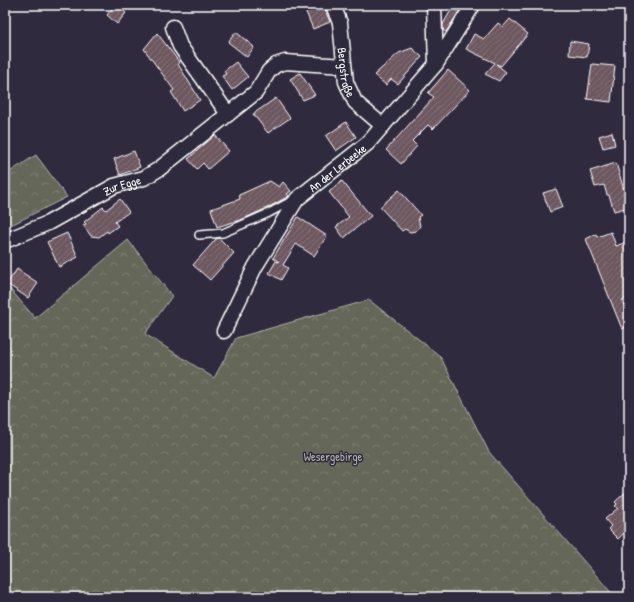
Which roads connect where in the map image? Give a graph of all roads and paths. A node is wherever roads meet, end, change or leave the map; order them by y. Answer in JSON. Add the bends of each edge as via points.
{"nodes":[{"id":1,"x":333,"y":5,"type":"edge"},
{"id":2,"x":434,"y":5,"type":"edge"},
{"id":3,"x":473,"y":5,"type":"edge"},
{"id":4,"x":173,"y":27,"type":"dead end"},
{"id":5,"x":436,"y":64,"type":"junction"},
{"id":6,"x":344,"y":66,"type":"junction"},
{"id":7,"x":228,"y":114,"type":"junction"},
{"id":8,"x":383,"y":126,"type":"junction"},
{"id":9,"x":297,"y":198,"type":"junction"},
{"id":10,"x":199,"y":235,"type":"dead end"},
{"id":11,"x":5,"y":241,"type":"edge"},
{"id":12,"x":224,"y":331,"type":"dead end"}],
"edges":[{"from":1,"to":6,"type":"street","name":"Bergstraße","via":[[340,22]]},
{"from":2,"to":5,"type":"street"},
{"from":3,"to":5,"type":"street","name":"An der Lerbeeke"},
{"from":4,"to":7,"type":"street","via":[[180,46]]},
{"from":5,"to":8,"type":"street","name":"An der Lerbeeke"},
{"from":6,"to":7,"type":"street","name":"Zur Egge","via":[[285,62],[276,65],[256,92]]},
{"from":6,"to":8,"type":"street","name":"Bergstraße","via":[[346,82],[355,102]]},
{"from":7,"to":11,"type":"street","name":"Zur Egge","via":[[144,178],[114,186],[48,223]]},
{"from":8,"to":9,"type":"street","name":"An der Lerbeeke","via":[[368,143]]},
{"from":9,"to":10,"type":"lane","via":[[223,233]]},
{"from":9,"to":12,"type":"street","name":"An der Lerbeeke","via":[[255,267]]}]}
